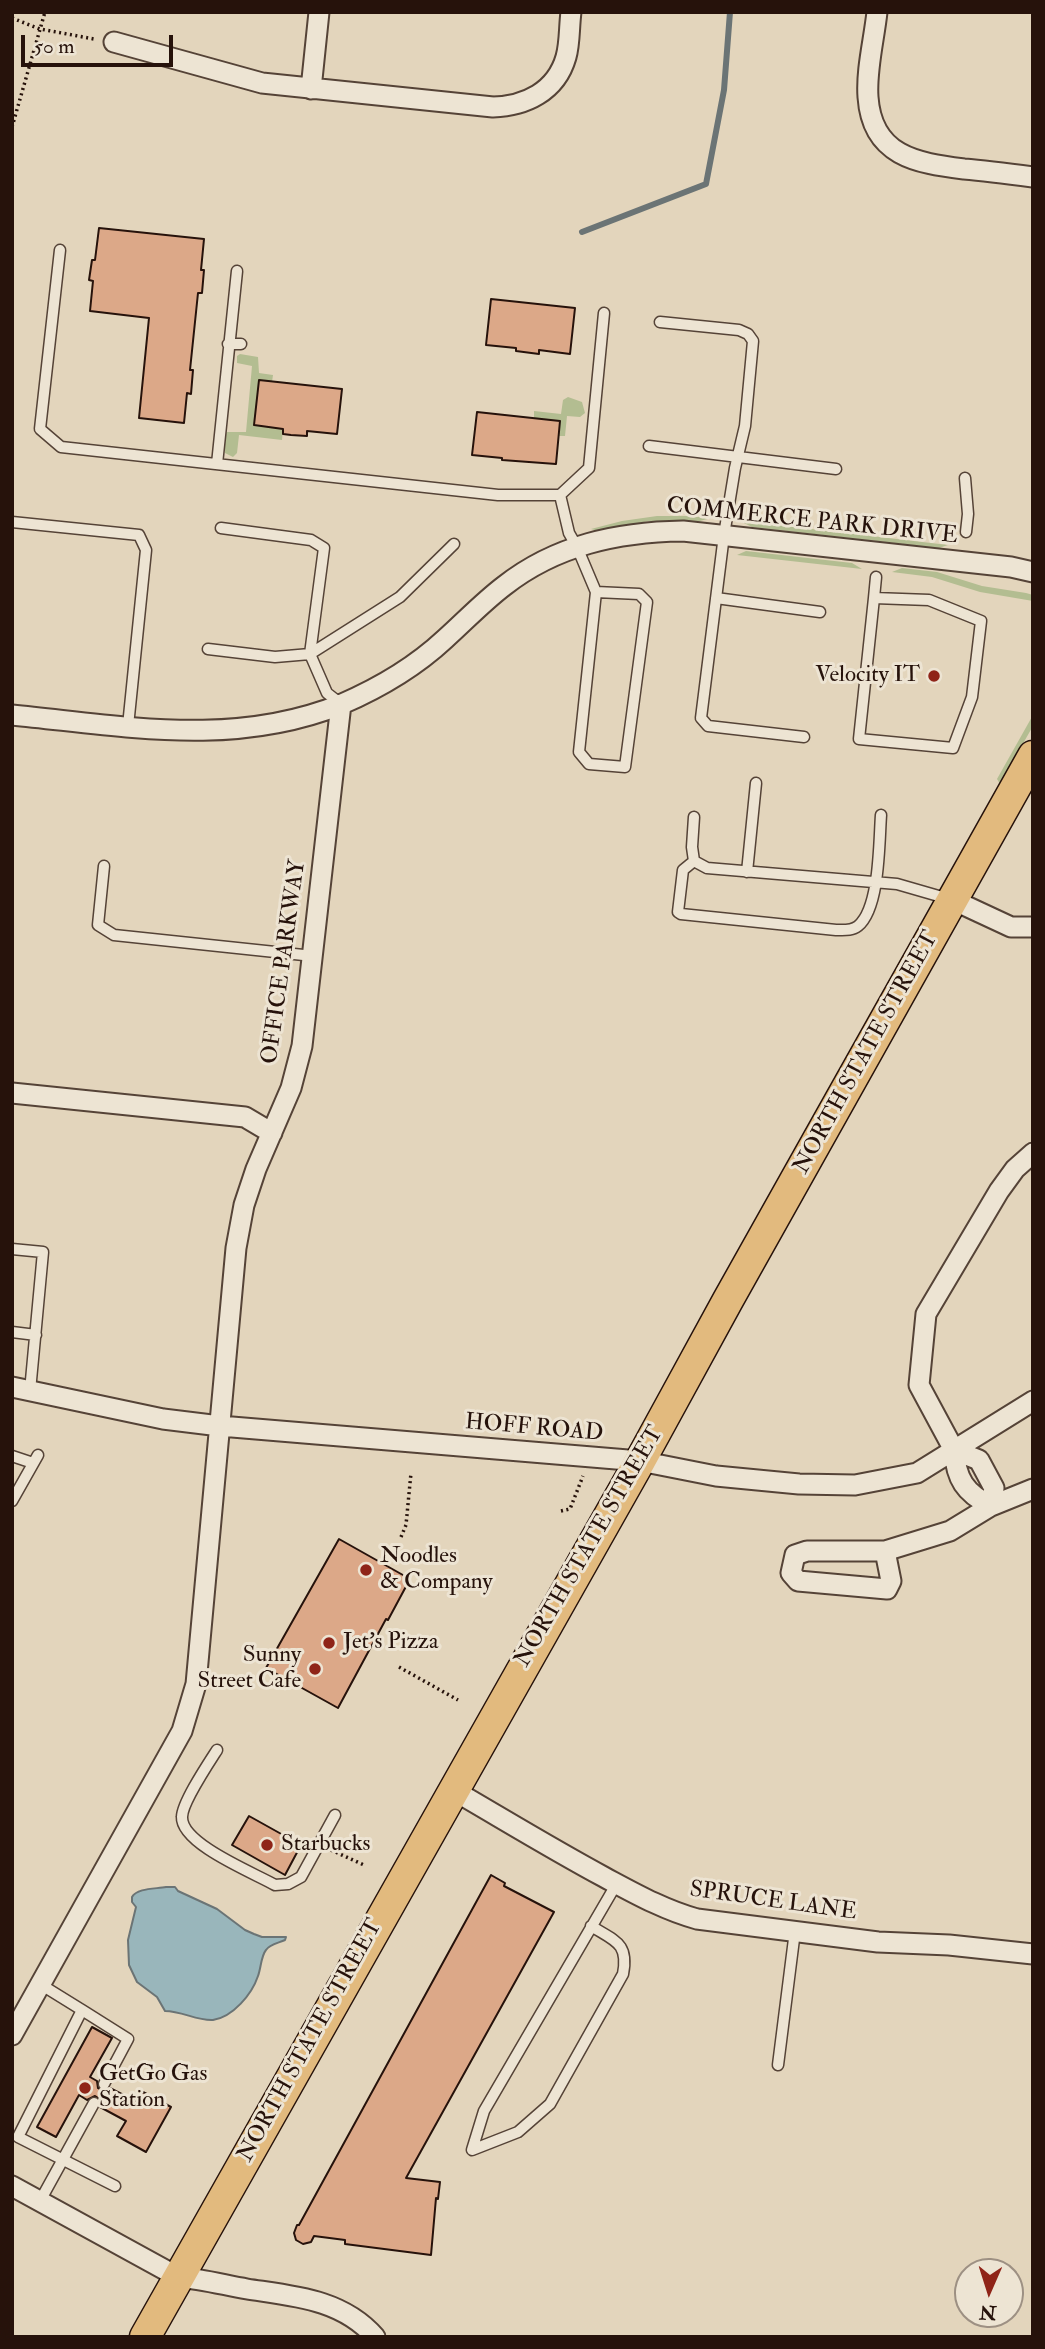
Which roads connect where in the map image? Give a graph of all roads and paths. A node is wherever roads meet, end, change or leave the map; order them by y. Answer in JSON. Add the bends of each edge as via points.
{"nodes":[{"id":1,"x":45,"y":12,"type":"edge"},
{"id":2,"x":319,"y":12,"type":"edge"},
{"id":3,"x":571,"y":12,"type":"edge"},
{"id":4,"x":877,"y":12,"type":"edge"},
{"id":5,"x":12,"y":18,"type":"edge"},
{"id":6,"x":40,"y":29,"type":"junction"},
{"id":7,"x":114,"y":42,"type":"joint"},
{"id":8,"x":311,"y":89,"type":"junction"},
{"id":9,"x":12,"y":127,"type":"edge"},
{"id":10,"x":1033,"y":177,"type":"edge"},
{"id":11,"x":60,"y":250,"type":"dead end"},
{"id":12,"x":237,"y":271,"type":"dead end"},
{"id":13,"x":604,"y":313,"type":"dead end"},
{"id":14,"x":660,"y":322,"type":"dead end"},
{"id":15,"x":228,"y":344,"type":"junction"},
{"id":16,"x":241,"y":344,"type":"dead end"},
{"id":17,"x":649,"y":446,"type":"dead end"},
{"id":18,"x":737,"y":457,"type":"junction"},
{"id":19,"x":217,"y":464,"type":"junction"},
{"id":20,"x":836,"y":469,"type":"dead end"},
{"id":21,"x":965,"y":478,"type":"dead end"},
{"id":22,"x":560,"y":495,"type":"junction"},
{"id":23,"x":12,"y":522,"type":"edge"},
{"id":24,"x":221,"y":528,"type":"dead end"},
{"id":25,"x":966,"y":532,"type":"dead end"},
{"id":26,"x":724,"y":535,"type":"junction"},
{"id":27,"x":454,"y":544,"type":"dead end"},
{"id":28,"x":577,"y":547,"type":"junction"},
{"id":29,"x":877,"y":565,"type":"junction"},
{"id":30,"x":1033,"y":572,"type":"edge"},
{"id":31,"x":596,"y":592,"type":"junction"},
{"id":32,"x":716,"y":598,"type":"junction"},
{"id":33,"x":874,"y":598,"type":"junction"},
{"id":34,"x":820,"y":612,"type":"dead end"},
{"id":35,"x":208,"y":649,"type":"dead end"},
{"id":36,"x":310,"y":654,"type":"junction"},
{"id":37,"x":341,"y":704,"type":"junction"},
{"id":38,"x":12,"y":715,"type":"edge"},
{"id":39,"x":128,"y":726,"type":"junction"},
{"id":40,"x":804,"y":737,"type":"dead end"},
{"id":41,"x":1033,"y":756,"type":"edge"},
{"id":42,"x":756,"y":783,"type":"dead end"},
{"id":43,"x":881,"y":815,"type":"dead end"},
{"id":44,"x":694,"y":817,"type":"dead end"},
{"id":45,"x":694,"y":861,"type":"junction"},
{"id":46,"x":104,"y":866,"type":"dead end"},
{"id":47,"x":747,"y":872,"type":"junction"},
{"id":48,"x":876,"y":883,"type":"junction"},
{"id":49,"x":953,"y":900,"type":"junction"},
{"id":50,"x":1033,"y":927,"type":"edge"},
{"id":51,"x":314,"y":956,"type":"junction"},
{"id":52,"x":12,"y":1093,"type":"edge"},
{"id":53,"x":272,"y":1133,"type":"junction"},
{"id":54,"x":1033,"y":1153,"type":"edge"},
{"id":55,"x":12,"y":1249,"type":"edge"},
{"id":56,"x":12,"y":1332,"type":"edge"},
{"id":57,"x":36,"y":1335,"type":"junction"},
{"id":58,"x":21,"y":1389,"type":"edge"},
{"id":59,"x":1033,"y":1401,"type":"edge"},
{"id":60,"x":219,"y":1426,"type":"junction"},
{"id":61,"x":954,"y":1450,"type":"junction"},
{"id":62,"x":12,"y":1456,"type":"edge"},
{"id":63,"x":590,"y":1458,"type":"junction"},
{"id":64,"x":640,"y":1461,"type":"junction"},
{"id":65,"x":411,"y":1473,"type":"dead end"},
{"id":66,"x":1033,"y":1489,"type":"edge"},
{"id":67,"x":12,"y":1501,"type":"edge"},
{"id":68,"x":991,"y":1506,"type":"junction"},
{"id":69,"x":561,"y":1511,"type":"dead end"},
{"id":70,"x":401,"y":1537,"type":"dead end"},
{"id":71,"x":884,"y":1551,"type":"junction"},
{"id":72,"x":399,"y":1667,"type":"dead end"},
{"id":73,"x":458,"y":1700,"type":"dead end"},
{"id":74,"x":217,"y":1750,"type":"dead end"},
{"id":75,"x":453,"y":1790,"type":"junction"},
{"id":76,"x":335,"y":1815,"type":"dead end"},
{"id":77,"x":319,"y":1844,"type":"junction"},
{"id":78,"x":364,"y":1866,"type":"dead end"},
{"id":79,"x":617,"y":1883,"type":"junction"},
{"id":80,"x":592,"y":1926,"type":"junction"},
{"id":81,"x":795,"y":1931,"type":"junction"},
{"id":82,"x":1033,"y":1954,"type":"edge"},
{"id":83,"x":40,"y":1984,"type":"junction"},
{"id":84,"x":82,"y":2010,"type":"junction"},
{"id":85,"x":12,"y":2035,"type":"edge"},
{"id":86,"x":778,"y":2065,"type":"dead end"},
{"id":87,"x":104,"y":2084,"type":"dead end"},
{"id":88,"x":94,"y":2104,"type":"dead end"},
{"id":89,"x":62,"y":2160,"type":"junction"},
{"id":90,"x":12,"y":2186,"type":"edge"},
{"id":91,"x":115,"y":2186,"type":"dead end"},
{"id":92,"x":40,"y":2201,"type":"junction"},
{"id":93,"x":178,"y":2277,"type":"junction"},
{"id":94,"x":145,"y":2337,"type":"edge"},
{"id":95,"x":375,"y":2337,"type":"edge"}],
"edges":[{"from":1,"to":6,"type":"path"},
{"from":2,"to":8,"type":"street"},
{"from":3,"to":8,"type":"street","via":[[560,71],[547,88],[523,103],[492,107]]},
{"from":4,"to":10,"type":"street","via":[[868,99],[883,139],[895,151],[923,164]]},
{"from":5,"to":6,"type":"path"},
{"from":6,"to":7,"type":"path"},
{"from":6,"to":9,"type":"path"},
{"from":7,"to":8,"type":"street","via":[[262,83]]},
{"from":11,"to":19,"type":"lane","via":[[40,429],[61,447]]},
{"from":12,"to":15,"type":"lane"},
{"from":13,"to":22,"type":"lane","via":[[589,468]]},
{"from":14,"to":18,"type":"lane","via":[[739,330],[753,341],[745,426]]},
{"from":15,"to":16,"type":"lane"},
{"from":15,"to":19,"type":"lane"},
{"from":17,"to":18,"type":"lane"},
{"from":18,"to":20,"type":"lane"},
{"from":18,"to":26,"type":"lane"},
{"from":19,"to":22,"type":"lane","via":[[498,495]]},
{"from":21,"to":25,"type":"lane"},
{"from":22,"to":28,"type":"lane"},
{"from":23,"to":39,"type":"lane","via":[[139,535],[146,550]]},
{"from":24,"to":36,"type":"lane","via":[[311,540],[324,548]]},
{"from":26,"to":28,"type":"street","name":"COMMERCE PARK DRIVE","via":[[644,531]]},
{"from":26,"to":29,"type":"street","name":"COMMERCE PARK DRIVE"},
{"from":26,"to":32,"type":"lane"},
{"from":27,"to":36,"type":"lane","via":[[400,597]]},
{"from":28,"to":31,"type":"lane"},
{"from":28,"to":37,"type":"street","name":"COMMERCE PARK DRIVE","via":[[505,584],[407,668]]},
{"from":29,"to":30,"type":"street","name":"COMMERCE PARK DRIVE","via":[[963,556]]},
{"from":29,"to":33,"type":"lane"},
{"from":31,"to":31,"type":"lane","via":[[579,752],[589,764],[625,768],[647,602],[639,594]]},
{"from":32,"to":34,"type":"lane"},
{"from":32,"to":40,"type":"lane","via":[[701,713],[704,723]]},
{"from":33,"to":33,"type":"lane","via":[[859,738],[953,748],[972,697],[981,621],[929,600]]},
{"from":35,"to":36,"type":"lane","via":[[275,657]]},
{"from":36,"to":37,"type":"lane","via":[[327,693]]},
{"from":37,"to":39,"type":"street","name":"COMMERCE PARK DRIVE","via":[[252,728],[206,732]]},
{"from":37,"to":51,"type":"street","name":"OFFICE PARKWAY"},
{"from":38,"to":39,"type":"street","name":"COMMERCE PARK DRIVE"},
{"from":41,"to":49,"type":"main road","name":"NORTH STATE STREET"},
{"from":42,"to":47,"type":"lane"},
{"from":43,"to":48,"type":"lane"},
{"from":44,"to":45,"type":"lane"},
{"from":45,"to":47,"type":"lane","via":[[707,869]]},
{"from":45,"to":48,"type":"lane","via":[[683,870],[681,914],[847,930],[859,925]]},
{"from":46,"to":51,"type":"lane","via":[[98,925],[114,935]]},
{"from":47,"to":48,"type":"lane"},
{"from":48,"to":49,"type":"lane","via":[[897,884]]},
{"from":49,"to":50,"type":"street","via":[[1011,927]]},
{"from":49,"to":64,"type":"main road","name":"NORTH STATE STREET"},
{"from":51,"to":53,"type":"street","name":"OFFICE PARKWAY","via":[[302,1046]]},
{"from":52,"to":53,"type":"street","via":[[245,1117]]},
{"from":53,"to":60,"type":"street","name":"OFFICE PARKWAY","via":[[252,1181],[238,1238]]},
{"from":54,"to":61,"type":"street","via":[[999,1191],[926,1314],[919,1385]]},
{"from":55,"to":57,"type":"lane","via":[[43,1252]]},
{"from":56,"to":57,"type":"lane"},
{"from":57,"to":58,"type":"lane"},
{"from":58,"to":60,"type":"street","name":"HOFF ROAD"},
{"from":59,"to":61,"type":"street","name":"HOFF ROAD"},
{"from":60,"to":63,"type":"street","name":"HOFF ROAD"},
{"from":60,"to":83,"type":"street","name":"OFFICE PARKWAY","via":[[196,1684],[182,1731]]},
{"from":61,"to":64,"type":"street","name":"HOFF ROAD","via":[[917,1473],[855,1485],[716,1476]]},
{"from":61,"to":68,"type":"street","via":[[979,1460],[994,1488]]},
{"from":62,"to":67,"type":"lane","via":[[36,1459]]},
{"from":63,"to":64,"type":"street","name":"HOFF ROAD"},
{"from":63,"to":69,"type":"path","via":[[570,1508]]},
{"from":64,"to":75,"type":"main road","name":"NORTH STATE STREET"},
{"from":65,"to":70,"type":"path"},
{"from":66,"to":68,"type":"street"},
{"from":68,"to":71,"type":"street","via":[[950,1531]]},
{"from":71,"to":71,"type":"street","via":[[807,1551],[795,1555],[791,1573],[798,1581],[887,1589],[891,1581]]},
{"from":72,"to":73,"type":"path"},
{"from":74,"to":77,"type":"lane","via":[[181,1818],[196,1842],[275,1885],[301,1877]]},
{"from":75,"to":79,"type":"street","name":"SPRUCE LANE"},
{"from":75,"to":93,"type":"main road","name":"NORTH STATE STREET"},
{"from":76,"to":77,"type":"lane"},
{"from":77,"to":78,"type":"path"},
{"from":79,"to":80,"type":"lane"},
{"from":79,"to":81,"type":"street","name":"SPRUCE LANE","via":[[674,1913]]},
{"from":80,"to":80,"type":"lane","via":[[484,2111],[472,2150],[518,2132],[550,2104],[624,1974],[626,1958],[619,1943]]},
{"from":81,"to":82,"type":"street","name":"SPRUCE LANE"},
{"from":81,"to":86,"type":"lane"},
{"from":83,"to":84,"type":"lane"},
{"from":83,"to":85,"type":"street","name":"OFFICE PARKWAY"},
{"from":84,"to":87,"type":"lane","via":[[128,2039]]},
{"from":84,"to":89,"type":"lane","via":[[18,2134],[20,2140]]},
{"from":88,"to":89,"type":"lane"},
{"from":89,"to":91,"type":"lane"},
{"from":89,"to":92,"type":"lane"},
{"from":90,"to":92,"type":"street"},
{"from":92,"to":93,"type":"street"},
{"from":93,"to":94,"type":"main road","name":"NORTH STATE STREET"},
{"from":93,"to":95,"type":"street","via":[[308,2298],[347,2314]]}]}
